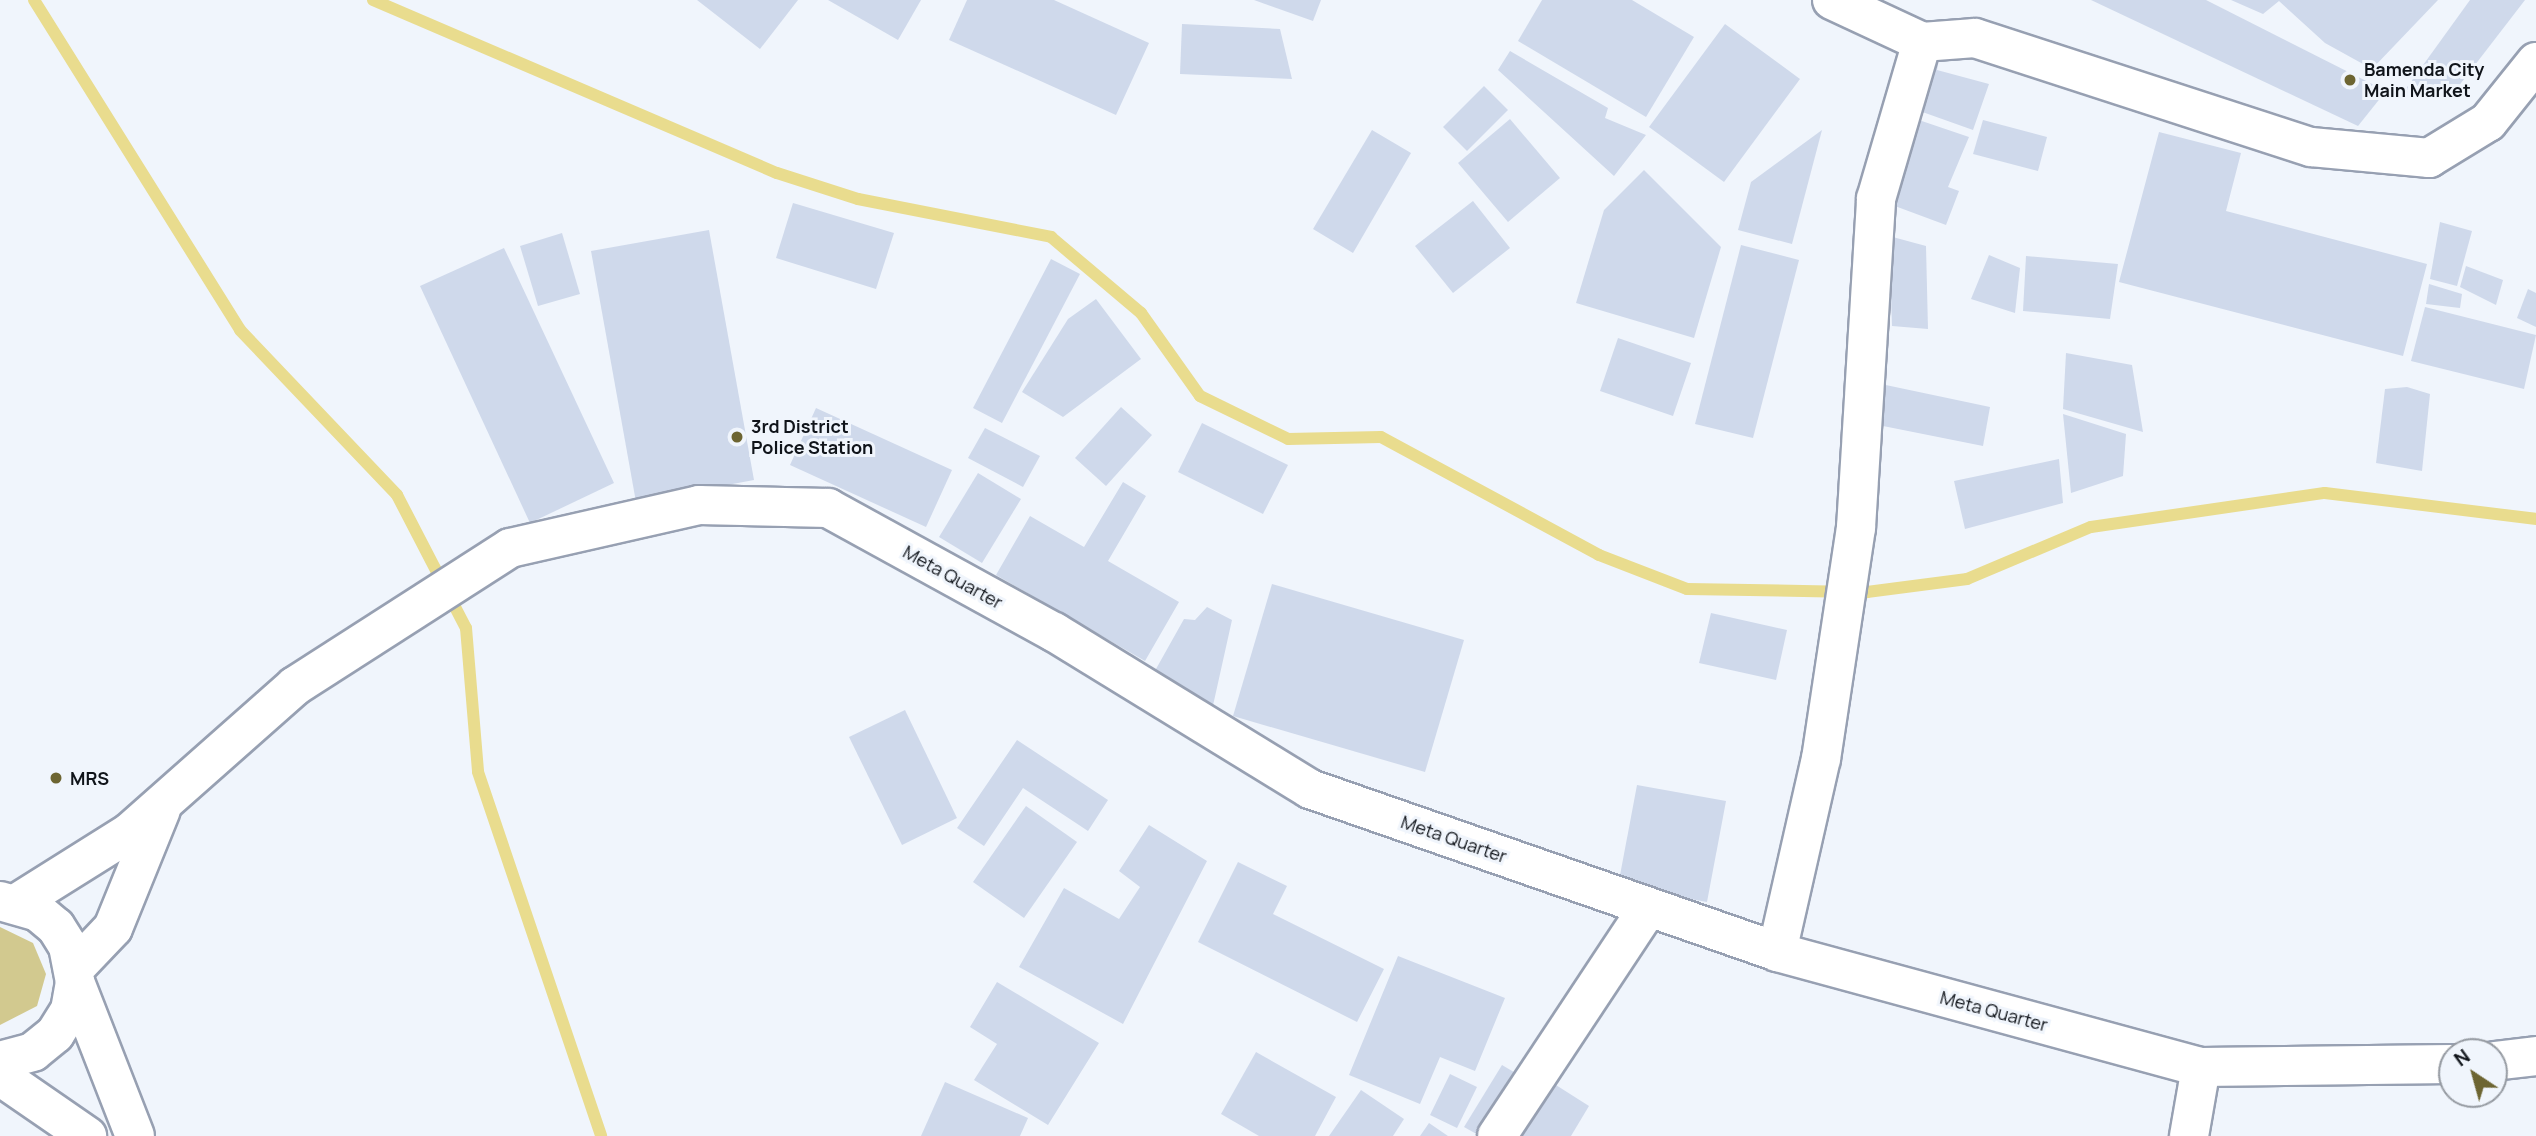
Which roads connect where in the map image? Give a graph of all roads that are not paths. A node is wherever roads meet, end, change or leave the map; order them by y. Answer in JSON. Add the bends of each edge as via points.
{"nodes":[{"id":1,"x":1832,"y":0,"type":"edge"},
{"id":2,"x":1923,"y":42,"type":"junction"},
{"id":3,"x":2536,"y":62,"type":"edge"},
{"id":4,"x":164,"y":802,"type":"junction"},
{"id":5,"x":6,"y":901,"type":"edge"},
{"id":6,"x":1648,"y":908,"type":"junction"},
{"id":7,"x":1777,"y":952,"type":"junction"},
{"id":8,"x":75,"y":975,"type":"junction"},
{"id":9,"x":2536,"y":1056,"type":"edge"},
{"id":10,"x":2508,"y":1059,"type":"edge"},
{"id":11,"x":0,"y":1061,"type":"edge"},
{"id":12,"x":2438,"y":1064,"type":"edge"},
{"id":13,"x":2201,"y":1067,"type":"junction"},
{"id":14,"x":0,"y":1076,"type":"edge"},
{"id":15,"x":87,"y":1136,"type":"edge"},
{"id":16,"x":135,"y":1136,"type":"edge"},
{"id":17,"x":1497,"y":1136,"type":"edge"},
{"id":18,"x":2189,"y":1136,"type":"edge"}],
"edges":[{"from":1,"to":2,"type":"main road"},
{"from":2,"to":3,"type":"main road","via":[[1975,38],[2311,147],[2429,158],[2488,122]]},
{"from":2,"to":7,"type":"main road","via":[[1877,199],[1856,528],[1821,759]]},
{"from":4,"to":5,"type":"main road","name":"Meta Quarter","via":[[130,832]]},
{"from":4,"to":6,"type":"main road","name":"Meta Quarter","via":[[295,686],[510,548],[576,528],[699,505],[828,508],[1054,632],[1310,789]]},
{"from":4,"to":8,"type":"main road","via":[[113,928]]},
{"from":5,"to":8,"type":"main road","via":[[56,927]]},
{"from":6,"to":7,"type":"main road","name":"Meta Quarter"},
{"from":6,"to":17,"type":"main road"},
{"from":7,"to":13,"type":"main road","name":"Meta Quarter"},
{"from":8,"to":11,"type":"main road","via":[[70,1010],[55,1034],[33,1052]]},
{"from":8,"to":16,"type":"main road"},
{"from":9,"to":10,"type":"main road"},
{"from":12,"to":13,"type":"main road","name":"Meta Quarter"},
{"from":13,"to":18,"type":"main road"},
{"from":14,"to":15,"type":"main road"}]}
